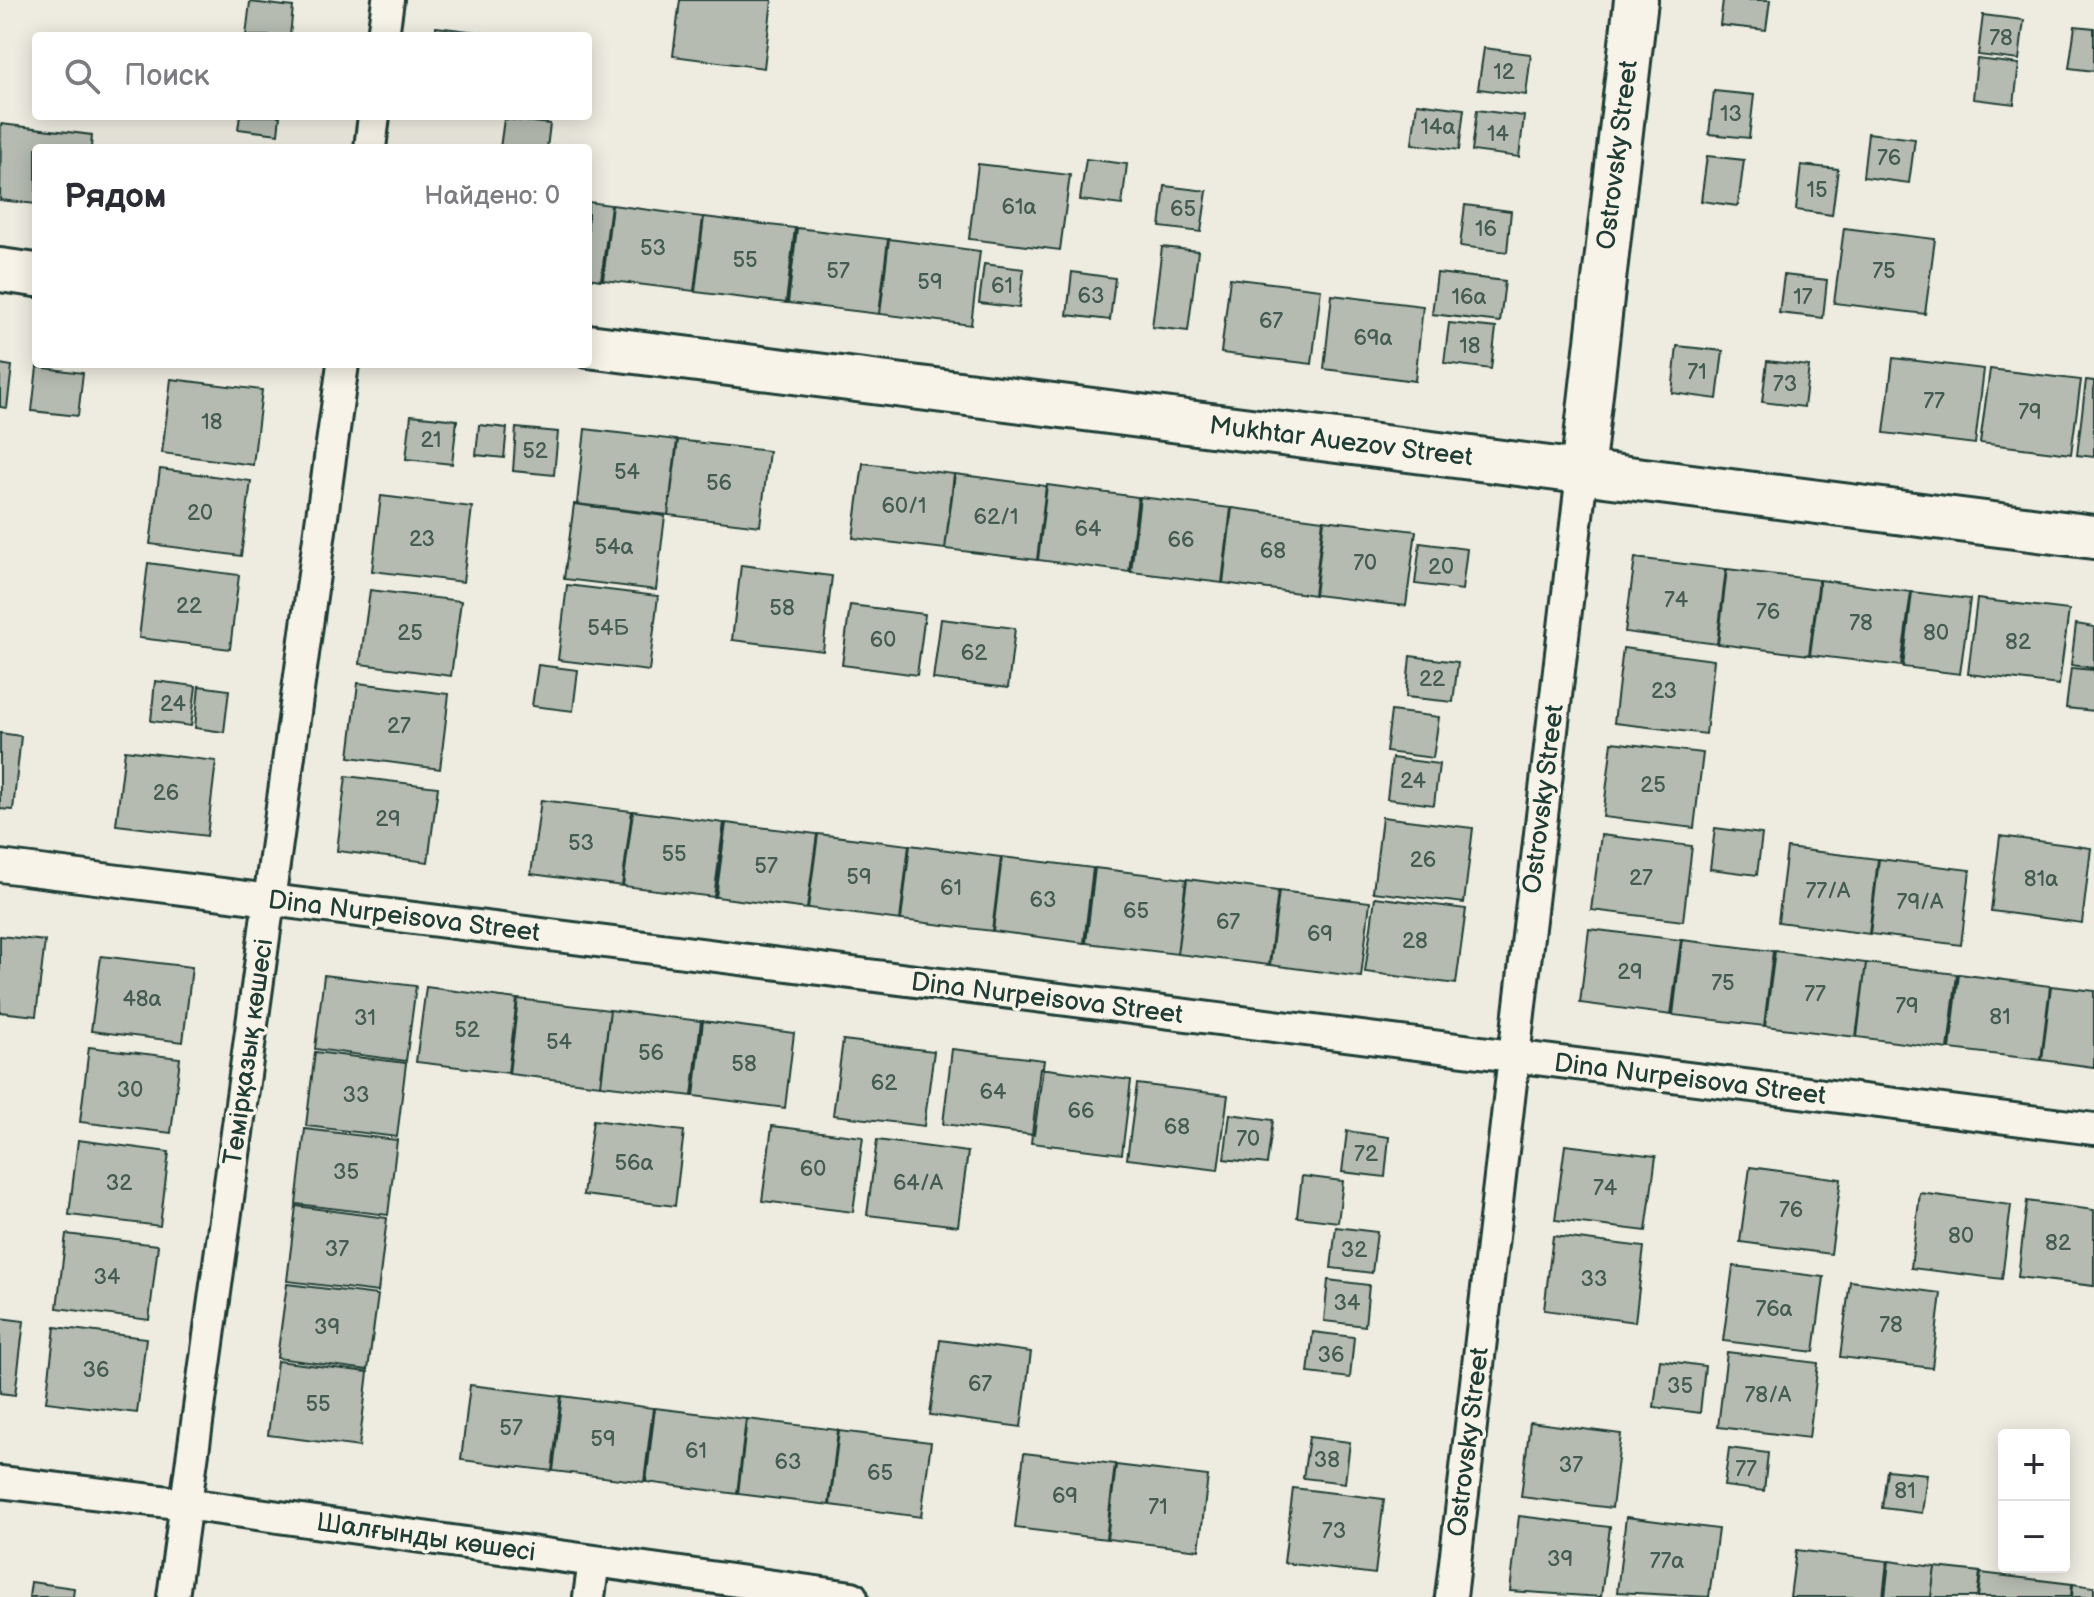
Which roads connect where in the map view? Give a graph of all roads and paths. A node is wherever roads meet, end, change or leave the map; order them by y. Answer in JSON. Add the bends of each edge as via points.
{"nodes":[{"id":1,"x":388,"y":0,"type":"edge"},
{"id":2,"x":1636,"y":0,"type":"edge"},
{"id":3,"x":384,"y":32,"type":"edge"},
{"id":4,"x":374,"y":120,"type":"edge"},
{"id":5,"x":370,"y":144,"type":"edge"},
{"id":6,"x":0,"y":270,"type":"edge"},
{"id":7,"x":32,"y":274,"type":"edge"},
{"id":8,"x":592,"y":347,"type":"edge"},
{"id":9,"x":342,"y":368,"type":"edge"},
{"id":10,"x":1582,"y":473,"type":"junction"},
{"id":11,"x":2094,"y":537,"type":"edge"},
{"id":12,"x":0,"y":866,"type":"edge"},
{"id":13,"x":270,"y":900,"type":"junction"},
{"id":14,"x":1514,"y":1058,"type":"junction"},
{"id":15,"x":2094,"y":1129,"type":"edge"},
{"id":16,"x":0,"y":1482,"type":"edge"},
{"id":17,"x":186,"y":1504,"type":"junction"},
{"id":18,"x":594,"y":1561,"type":"junction"},
{"id":19,"x":173,"y":1597,"type":"edge"},
{"id":20,"x":589,"y":1597,"type":"edge"},
{"id":21,"x":852,"y":1597,"type":"edge"},
{"id":22,"x":1451,"y":1597,"type":"edge"}],
"edges":[{"from":1,"to":3,"type":"street"},
{"from":2,"to":10,"type":"street","name":"Ostrovsky Street"},
{"from":4,"to":5,"type":"street"},
{"from":6,"to":7,"type":"street"},
{"from":8,"to":10,"type":"street","name":"Mukhtar Auezov Street"},
{"from":9,"to":13,"type":"street","name":"Темірқазық көшесі"},
{"from":10,"to":11,"type":"street","name":"Mukhtar Auezov Street"},
{"from":10,"to":14,"type":"street","name":"Ostrovsky Street"},
{"from":12,"to":13,"type":"street","name":"Dina Nurpeisova Street"},
{"from":13,"to":14,"type":"street","name":"Dina Nurpeisova Street"},
{"from":13,"to":17,"type":"street","name":"Темірқазық көшесі"},
{"from":14,"to":15,"type":"street","name":"Dina Nurpeisova Street"},
{"from":14,"to":22,"type":"street","name":"Ostrovsky Street"},
{"from":16,"to":17,"type":"street","name":"Шалғынды көшесі"},
{"from":17,"to":18,"type":"street","name":"Шалғынды көшесі"},
{"from":17,"to":19,"type":"street","name":"Темірқазық көшесі"},
{"from":18,"to":20,"type":"street"},
{"from":18,"to":21,"type":"street","name":"Шалғынды көшесі"}]}
